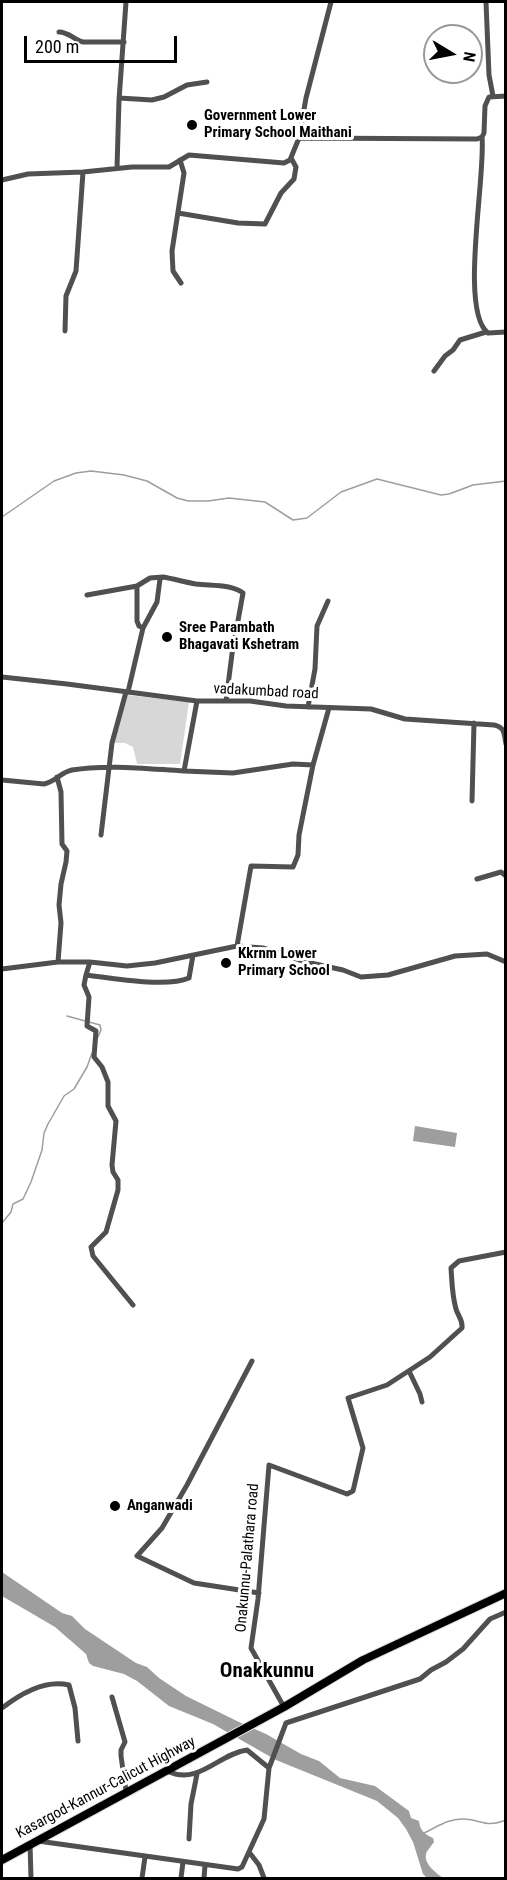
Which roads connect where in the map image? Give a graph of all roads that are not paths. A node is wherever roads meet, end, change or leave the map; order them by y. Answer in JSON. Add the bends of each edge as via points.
{"nodes":[{"id":1,"x":126,"y":2,"type":"edge"},
{"id":2,"x":331,"y":2,"type":"edge"},
{"id":3,"x":486,"y":2,"type":"edge"},
{"id":4,"x":59,"y":32,"type":"dead end"},
{"id":5,"x":124,"y":42,"type":"junction"},
{"id":6,"x":207,"y":82,"type":"dead end"},
{"id":7,"x":493,"y":96,"type":"junction"},
{"id":8,"x":506,"y":96,"type":"edge"},
{"id":9,"x":119,"y":98,"type":"junction"},
{"id":10,"x":482,"y":137,"type":"junction"},
{"id":11,"x":300,"y":138,"type":"junction"},
{"id":12,"x":291,"y":158,"type":"junction"},
{"id":13,"x":180,"y":160,"type":"junction"},
{"id":14,"x":117,"y":168,"type":"junction"},
{"id":15,"x":83,"y":172,"type":"junction"},
{"id":16,"x":2,"y":180,"type":"edge"},
{"id":17,"x":178,"y":213,"type":"junction"},
{"id":18,"x":181,"y":283,"type":"dead end"},
{"id":19,"x":65,"y":331,"type":"dead end"},
{"id":20,"x":486,"y":332,"type":"junction"},
{"id":21,"x":506,"y":332,"type":"edge"},
{"id":22,"x":434,"y":371,"type":"dead end"},
{"id":23,"x":163,"y":577,"type":"junction"},
{"id":24,"x":137,"y":586,"type":"junction"},
{"id":25,"x":87,"y":595,"type":"dead end"},
{"id":26,"x":328,"y":601,"type":"dead end"},
{"id":27,"x":143,"y":628,"type":"junction"},
{"id":28,"x":2,"y":677,"type":"edge"},
{"id":29,"x":127,"y":692,"type":"junction"},
{"id":30,"x":197,"y":701,"type":"junction"},
{"id":31,"x":226,"y":701,"type":"junction"},
{"id":32,"x":308,"y":707,"type":"junction"},
{"id":33,"x":329,"y":708,"type":"junction"},
{"id":34,"x":474,"y":723,"type":"junction"},
{"id":35,"x":506,"y":744,"type":"edge"},
{"id":36,"x":313,"y":765,"type":"junction"},
{"id":37,"x":109,"y":769,"type":"junction"},
{"id":38,"x":184,"y":771,"type":"junction"},
{"id":39,"x":57,"y":777,"type":"junction"},
{"id":40,"x":2,"y":780,"type":"edge"},
{"id":41,"x":472,"y":801,"type":"dead end"},
{"id":42,"x":101,"y":835,"type":"dead end"},
{"id":43,"x":506,"y":876,"type":"edge"},
{"id":44,"x":477,"y":879,"type":"dead end"},
{"id":45,"x":237,"y":946,"type":"junction"},
{"id":46,"x":193,"y":955,"type":"junction"},
{"id":47,"x":58,"y":962,"type":"junction"},
{"id":48,"x":90,"y":962,"type":"junction"},
{"id":49,"x":506,"y":962,"type":"edge"},
{"id":50,"x":2,"y":969,"type":"edge"},
{"id":51,"x":86,"y":975,"type":"junction"},
{"id":52,"x":506,"y":1252,"type":"edge"},
{"id":53,"x":133,"y":1305,"type":"dead end"},
{"id":54,"x":252,"y":1361,"type":"dead end"},
{"id":55,"x":409,"y":1371,"type":"junction"},
{"id":56,"x":422,"y":1402,"type":"dead end"},
{"id":57,"x":259,"y":1593,"type":"junction"},
{"id":58,"x":506,"y":1593,"type":"edge"},
{"id":59,"x":506,"y":1612,"type":"edge"},
{"id":60,"x":112,"y":1696,"type":"dead end"},
{"id":61,"x":284,"y":1707,"type":"junction"},
{"id":62,"x":2,"y":1708,"type":"edge"},
{"id":63,"x":78,"y":1741,"type":"dead end"},
{"id":64,"x":269,"y":1768,"type":"junction"},
{"id":65,"x":166,"y":1770,"type":"junction"},
{"id":66,"x":197,"y":1774,"type":"junction"},
{"id":67,"x":126,"y":1791,"type":"junction"},
{"id":68,"x":189,"y":1839,"type":"dead end"},
{"id":69,"x":32,"y":1842,"type":"junction"},
{"id":70,"x":249,"y":1852,"type":"junction"},
{"id":71,"x":145,"y":1857,"type":"junction"},
{"id":72,"x":2,"y":1860,"type":"edge"},
{"id":73,"x":183,"y":1862,"type":"junction"},
{"id":74,"x":205,"y":1865,"type":"junction"},
{"id":75,"x":31,"y":1878,"type":"edge"},
{"id":76,"x":142,"y":1878,"type":"edge"},
{"id":77,"x":181,"y":1878,"type":"edge"},
{"id":78,"x":204,"y":1878,"type":"edge"},
{"id":79,"x":264,"y":1878,"type":"edge"}],
"edges":[{"from":1,"to":5,"type":"street"},
{"from":2,"to":11,"type":"street","via":[[306,98]]},
{"from":3,"to":7,"type":"street"},
{"from":4,"to":5,"type":"street","via":[[83,42]]},
{"from":5,"to":9,"type":"street"},
{"from":6,"to":9,"type":"street","via":[[187,85],[152,100]]},
{"from":7,"to":8,"type":"street"},
{"from":7,"to":10,"type":"street","via":[[485,106]]},
{"from":9,"to":14,"type":"street"},
{"from":10,"to":11,"type":"street"},
{"from":10,"to":20,"type":"street","via":[[474,280],[478,318]]},
{"from":11,"to":12,"type":"street"},
{"from":12,"to":13,"type":"street","via":[[284,163],[189,155]]},
{"from":12,"to":17,"type":"street","via":[[296,166],[294,179],[281,193],[265,224]]},
{"from":13,"to":14,"type":"street","via":[[169,167]]},
{"from":13,"to":17,"type":"street","via":[[184,173]]},
{"from":14,"to":15,"type":"street"},
{"from":15,"to":16,"type":"street","via":[[28,174]]},
{"from":15,"to":19,"type":"street","via":[[76,271],[66,296]]},
{"from":17,"to":18,"type":"street","via":[[172,251],[173,271]]},
{"from":20,"to":21,"type":"street"},
{"from":20,"to":22,"type":"street","via":[[460,340]]},
{"from":23,"to":24,"type":"street","via":[[150,578]]},
{"from":23,"to":27,"type":"street","via":[[155,609]]},
{"from":23,"to":31,"type":"street","via":[[243,593]]},
{"from":24,"to":25,"type":"street"},
{"from":24,"to":27,"type":"street","via":[[137,621]]},
{"from":26,"to":32,"type":"street","via":[[317,626]]},
{"from":27,"to":29,"type":"street"},
{"from":28,"to":29,"type":"street"},
{"from":29,"to":30,"type":"street"},
{"from":29,"to":37,"type":"street"},
{"from":30,"to":31,"type":"street","name":"vadakumbad road"},
{"from":30,"to":38,"type":"street","name":"vadakumbad road"},
{"from":31,"to":32,"type":"street","name":"vadakumbad road"},
{"from":32,"to":33,"type":"street","name":"vadakumbad road"},
{"from":33,"to":34,"type":"street","name":"vadakumbad road","via":[[371,710],[405,719]]},
{"from":33,"to":36,"type":"street"},
{"from":34,"to":35,"type":"street","name":"vadakumbad road","via":[[500,726]]},
{"from":34,"to":41,"type":"street"},
{"from":36,"to":38,"type":"street","via":[[233,773]]},
{"from":36,"to":45,"type":"street","via":[[296,862],[286,868],[251,866]]},
{"from":37,"to":38,"type":"street"},
{"from":37,"to":39,"type":"street","via":[[69,770]]},
{"from":37,"to":42,"type":"street"},
{"from":39,"to":40,"type":"street","via":[[44,784]]},
{"from":39,"to":47,"type":"street","via":[[62,844],[67,851],[59,905]]},
{"from":43,"to":44,"type":"street","via":[[501,872]]},
{"from":45,"to":46,"type":"street"},
{"from":45,"to":49,"type":"street","via":[[263,948],[362,977],[388,975],[455,956],[487,954]]},
{"from":46,"to":48,"type":"street","via":[[127,966]]},
{"from":46,"to":51,"type":"street","via":[[189,978],[182,981]]},
{"from":47,"to":48,"type":"street"},
{"from":47,"to":50,"type":"street"},
{"from":48,"to":51,"type":"street"},
{"from":51,"to":53,"type":"street","via":[[87,1026],[96,1031],[94,1057],[108,1082],[108,1106],[116,1121],[112,1165],[118,1180],[106,1232],[92,1247],[93,1256]]},
{"from":52,"to":55,"type":"street","name":"Onakunnu-Palathara road","via":[[459,1261],[451,1268],[462,1328],[430,1358]]},
{"from":54,"to":57,"type":"street","via":[[162,1528],[137,1556],[194,1583]]},
{"from":55,"to":56,"type":"street"},
{"from":55,"to":57,"type":"street","name":"Onakunnu-Palathara road","via":[[348,1398],[363,1448],[353,1491],[347,1494],[268,1465]]},
{"from":57,"to":61,"type":"street","name":"Onakunnu-Palathara road","via":[[251,1648]]},
{"from":58,"to":61,"type":"highway","via":[[363,1660]]},
{"from":59,"to":64,"type":"street","via":[[490,1619],[463,1649],[420,1679],[286,1724]]},
{"from":60,"to":67,"type":"street","via":[[125,1742],[121,1756]]},
{"from":61,"to":65,"type":"highway","name":"Kasargod-Kannur-Calicut Highway"},
{"from":62,"to":63,"type":"street","via":[[18,1696],[43,1686],[69,1685]]},
{"from":64,"to":66,"type":"street","via":[[247,1750],[235,1752]]},
{"from":64,"to":70,"type":"street","via":[[264,1819]]},
{"from":65,"to":66,"type":"street","via":[[178,1776]]},
{"from":65,"to":67,"type":"highway","name":"Kasargod-Kannur-Calicut Highway"},
{"from":66,"to":68,"type":"street"},
{"from":67,"to":69,"type":"highway","name":"Kasargod-Kannur-Calicut Highway"},
{"from":69,"to":71,"type":"street"},
{"from":69,"to":72,"type":"highway","name":"Kasargod-Kannur-Calicut Highway"},
{"from":69,"to":75,"type":"street"},
{"from":70,"to":74,"type":"street","via":[[238,1869]]},
{"from":70,"to":79,"type":"street"},
{"from":71,"to":73,"type":"street"},
{"from":71,"to":76,"type":"street"},
{"from":73,"to":74,"type":"street"},
{"from":73,"to":77,"type":"street"},
{"from":74,"to":78,"type":"street"}]}
